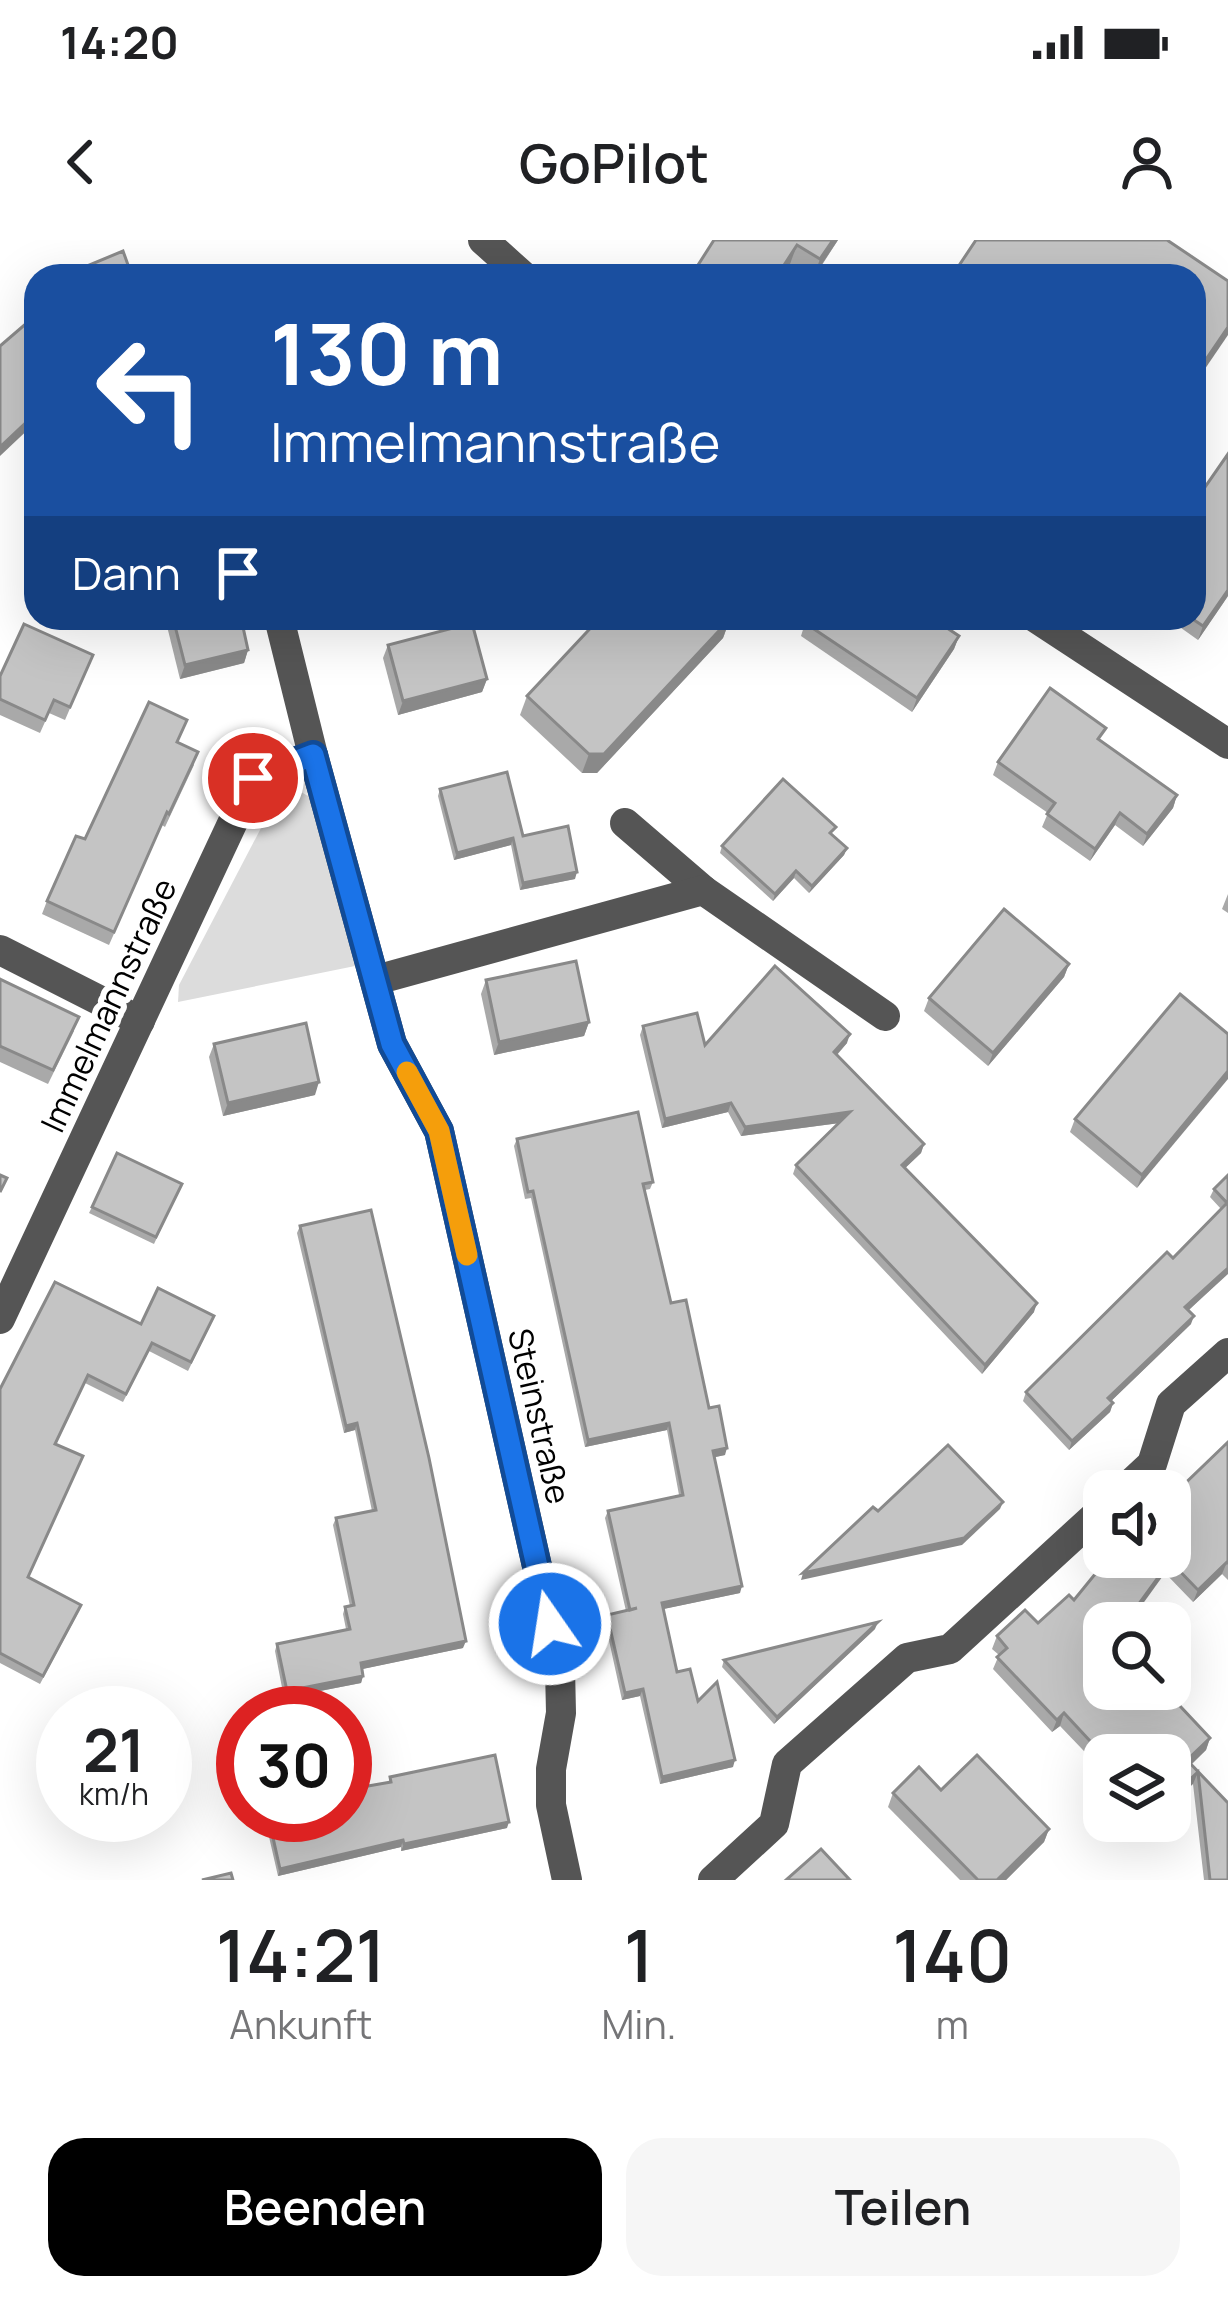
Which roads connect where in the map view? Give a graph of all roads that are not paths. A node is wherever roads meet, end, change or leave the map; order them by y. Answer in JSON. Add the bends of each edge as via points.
{"nodes":[{"id":1,"x":483,"y":240,"type":"edge"},
{"id":2,"x":510,"y":264,"type":"edge"},
{"id":3,"x":282,"y":630,"type":"edge"},
{"id":4,"x":1054,"y":630,"type":"edge"},
{"id":5,"x":1228,"y":744,"type":"edge"},
{"id":6,"x":313,"y":755,"type":"junction"},
{"id":7,"x":625,"y":824,"type":"dead end"},
{"id":8,"x":703,"y":890,"type":"junction"},
{"id":9,"x":0,"y":950,"type":"edge"},
{"id":10,"x":376,"y":980,"type":"junction"},
{"id":11,"x":885,"y":1016,"type":"dead end"},
{"id":12,"x":140,"y":1022,"type":"junction"},
{"id":13,"x":0,"y":1319,"type":"edge"},
{"id":14,"x":1228,"y":1353,"type":"edge"},
{"id":15,"x":1146,"y":1470,"type":"edge"},
{"id":16,"x":1083,"y":1527,"type":"edge"},
{"id":17,"x":567,"y":1880,"type":"edge"},
{"id":18,"x":713,"y":1880,"type":"edge"}],
"edges":[{"from":1,"to":2,"type":"street"},
{"from":3,"to":6,"type":"street","name":"Steinstraße"},
{"from":4,"to":5,"type":"street"},
{"from":6,"to":10,"type":"street","name":"Steinstraße"},
{"from":6,"to":12,"type":"street","name":"Immelmannstraße","via":[[253,778]]},
{"from":7,"to":8,"type":"street"},
{"from":8,"to":10,"type":"street"},
{"from":8,"to":11,"type":"street"},
{"from":9,"to":12,"type":"street"},
{"from":10,"to":17,"type":"street","name":"Steinstraße","via":[[392,1044],[439,1131],[560,1668],[551,1805]]},
{"from":12,"to":13,"type":"street","name":"Immelmannstraße"},
{"from":14,"to":15,"type":"street","via":[[1171,1404]]},
{"from":16,"to":18,"type":"street","via":[[950,1649],[907,1658],[787,1764],[774,1824]]}]}
